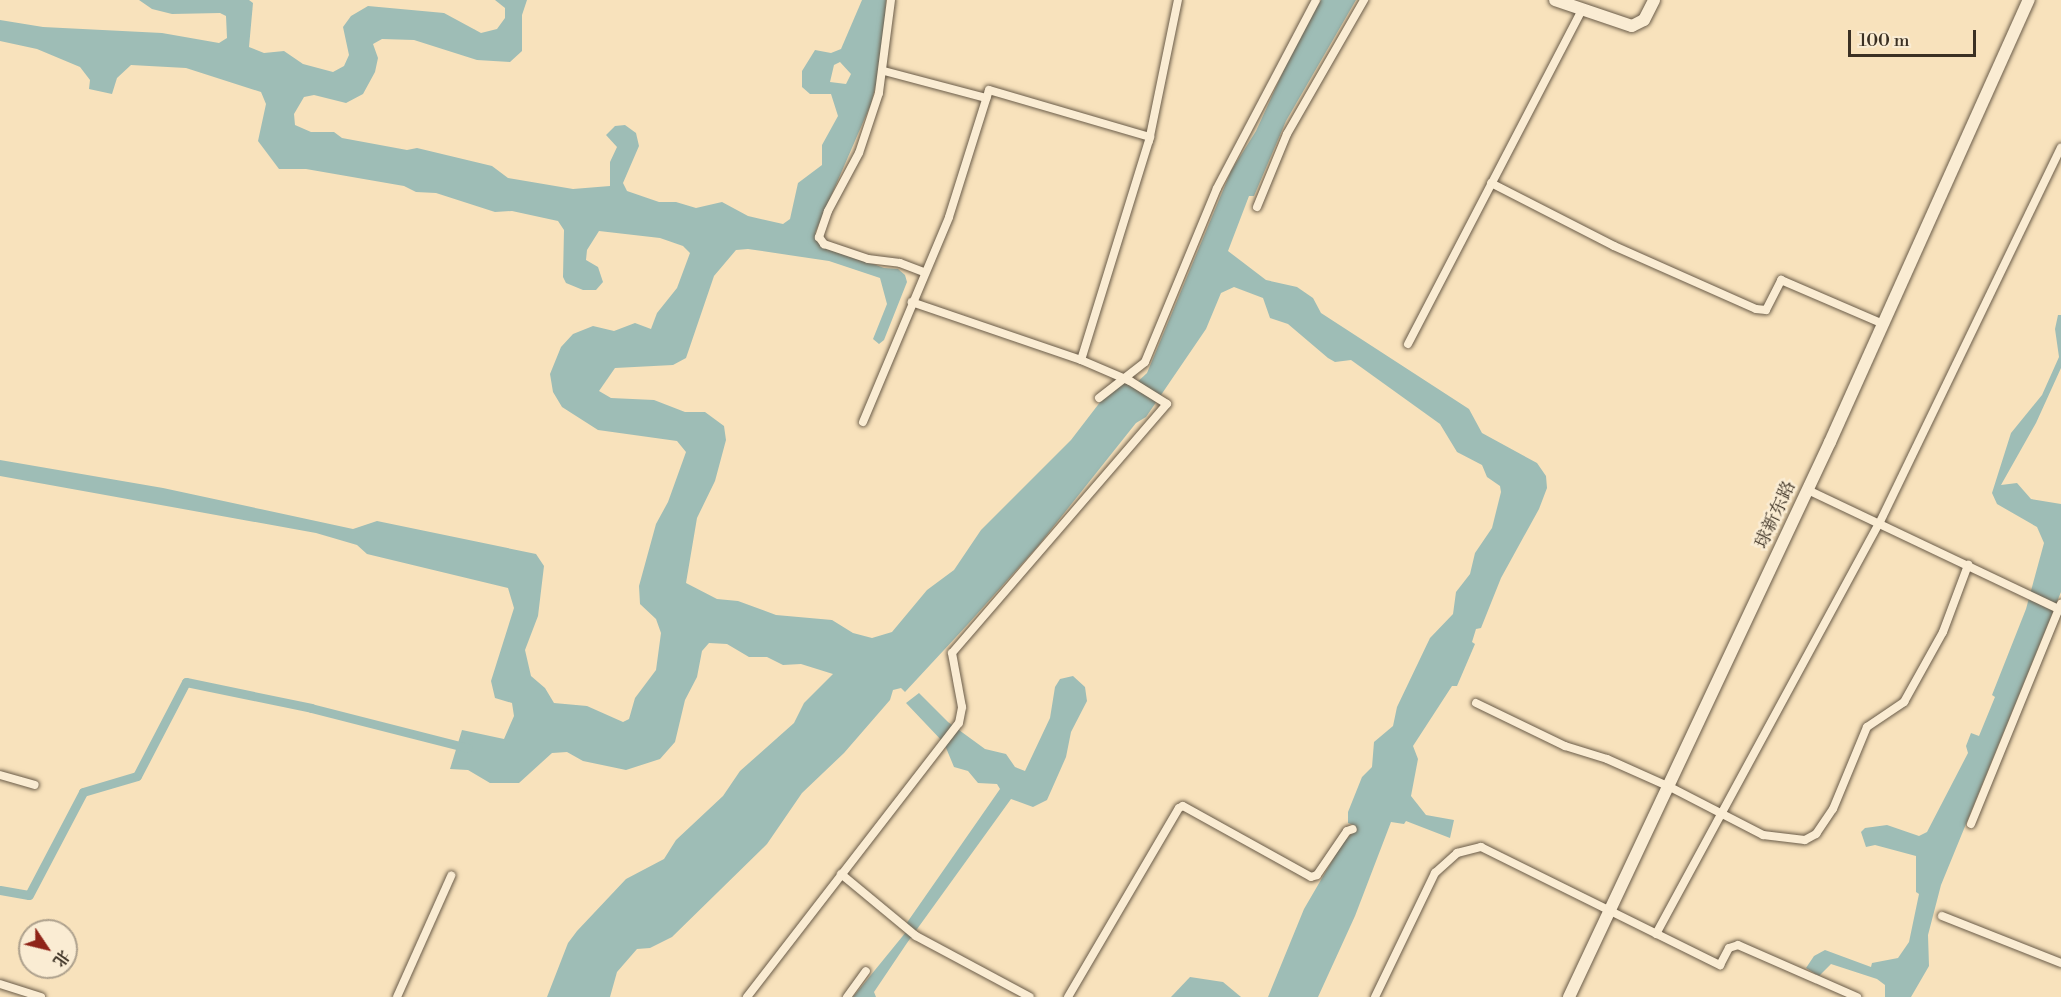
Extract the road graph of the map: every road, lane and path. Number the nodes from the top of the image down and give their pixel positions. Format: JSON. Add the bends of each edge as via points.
{"nodes":[{"id":1,"x":891,"y":0,"type":"edge"},
{"id":2,"x":1178,"y":0,"type":"edge"},
{"id":3,"x":1316,"y":0,"type":"edge"},
{"id":4,"x":1364,"y":0,"type":"edge"},
{"id":5,"x":1554,"y":0,"type":"edge"},
{"id":6,"x":1654,"y":0,"type":"edge"},
{"id":7,"x":2030,"y":0,"type":"edge"},
{"id":8,"x":1582,"y":10,"type":"junction"},
{"id":9,"x":884,"y":71,"type":"junction"},
{"id":10,"x":986,"y":98,"type":"junction"},
{"id":11,"x":1150,"y":137,"type":"junction"},
{"id":12,"x":2061,"y":148,"type":"edge"},
{"id":13,"x":1491,"y":183,"type":"junction"},
{"id":14,"x":1257,"y":207,"type":"dead end"},
{"id":15,"x":924,"y":272,"type":"junction"},
{"id":16,"x":912,"y":302,"type":"junction"},
{"id":17,"x":1883,"y":324,"type":"junction"},
{"id":18,"x":1408,"y":344,"type":"dead end"},
{"id":19,"x":1081,"y":360,"type":"junction"},
{"id":20,"x":1126,"y":380,"type":"junction"},
{"id":21,"x":1099,"y":398,"type":"dead end"},
{"id":22,"x":863,"y":422,"type":"dead end"},
{"id":23,"x":1808,"y":490,"type":"junction"},
{"id":24,"x":1880,"y":524,"type":"junction"},
{"id":25,"x":1968,"y":566,"type":"junction"},
{"id":26,"x":2059,"y":607,"type":"edge"},
{"id":27,"x":1476,"y":703,"type":"dead end"},
{"id":28,"x":0,"y":774,"type":"edge"},
{"id":29,"x":35,"y":785,"type":"dead end"},
{"id":30,"x":1670,"y":787,"type":"junction"},
{"id":31,"x":1718,"y":814,"type":"junction"},
{"id":32,"x":1971,"y":824,"type":"dead end"},
{"id":33,"x":1353,"y":829,"type":"dead end"},
{"id":34,"x":842,"y":874,"type":"junction"},
{"id":35,"x":451,"y":876,"type":"dead end"},
{"id":36,"x":1611,"y":912,"type":"junction"},
{"id":37,"x":1942,"y":916,"type":"dead end"},
{"id":38,"x":1656,"y":934,"type":"junction"},
{"id":39,"x":2061,"y":963,"type":"edge"},
{"id":40,"x":866,"y":971,"type":"dead end"},
{"id":41,"x":0,"y":984,"type":"edge"},
{"id":42,"x":41,"y":997,"type":"edge"},
{"id":43,"x":397,"y":997,"type":"edge"},
{"id":44,"x":747,"y":997,"type":"edge"},
{"id":45,"x":848,"y":997,"type":"edge"},
{"id":46,"x":1030,"y":997,"type":"edge"},
{"id":47,"x":1068,"y":997,"type":"edge"},
{"id":48,"x":1375,"y":997,"type":"edge"},
{"id":49,"x":1569,"y":997,"type":"edge"},
{"id":50,"x":1857,"y":997,"type":"edge"}],
"edges":[{"from":1,"to":9,"type":"street"},
{"from":2,"to":11,"type":"street"},
{"from":3,"to":20,"type":"street","via":[[1217,188],[1145,362]]},
{"from":4,"to":14,"type":"street","via":[[1287,134]]},
{"from":5,"to":8,"type":"street"},
{"from":6,"to":8,"type":"street","via":[[1644,20],[1632,26]]},
{"from":7,"to":17,"type":"street","name":"球新东路"},
{"from":8,"to":13,"type":"street"},
{"from":9,"to":10,"type":"street"},
{"from":9,"to":15,"type":"street","via":[[859,153],[828,211],[819,237],[824,244],[868,259],[900,263]]},
{"from":10,"to":11,"type":"street","via":[[989,90]]},
{"from":10,"to":15,"type":"street","via":[[963,177]]},
{"from":11,"to":19,"type":"street"},
{"from":12,"to":24,"type":"street"},
{"from":13,"to":17,"type":"street","via":[[1614,246],[1756,309],[1766,310],[1780,280]]},
{"from":13,"to":18,"type":"street"},
{"from":15,"to":16,"type":"street"},
{"from":16,"to":19,"type":"street"},
{"from":16,"to":22,"type":"street"},
{"from":17,"to":23,"type":"street","name":"球新东路"},
{"from":19,"to":20,"type":"street"},
{"from":20,"to":21,"type":"street"},
{"from":20,"to":34,"type":"street","via":[[1167,404],[952,653],[962,707],[956,728]]},
{"from":23,"to":24,"type":"street"},
{"from":23,"to":30,"type":"street","name":"球新东路"},
{"from":24,"to":25,"type":"street"},
{"from":24,"to":31,"type":"street"},
{"from":25,"to":26,"type":"street"},
{"from":25,"to":31,"type":"street","via":[[1943,632],[1904,702],[1867,727],[1833,809],[1816,834],[1798,842],[1772,838]]},
{"from":26,"to":32,"type":"street"},
{"from":27,"to":30,"type":"street","via":[[1565,746],[1607,759]]},
{"from":28,"to":29,"type":"street"},
{"from":30,"to":31,"type":"street"},
{"from":30,"to":36,"type":"street","name":"球新东路"},
{"from":31,"to":38,"type":"street"},
{"from":33,"to":47,"type":"street","via":[[1347,831],[1317,875],[1311,877],[1183,806],[1179,808]]},
{"from":34,"to":44,"type":"street"},
{"from":34,"to":46,"type":"street","via":[[916,936]]},
{"from":35,"to":43,"type":"street"},
{"from":36,"to":38,"type":"street"},
{"from":36,"to":48,"type":"street","via":[[1481,847],[1457,853],[1435,873]]},
{"from":36,"to":49,"type":"street","name":"球新东路"},
{"from":37,"to":39,"type":"street"},
{"from":38,"to":50,"type":"street","via":[[1720,965],[1729,948],[1738,945]]},
{"from":40,"to":45,"type":"street"},
{"from":41,"to":42,"type":"street"}]}
